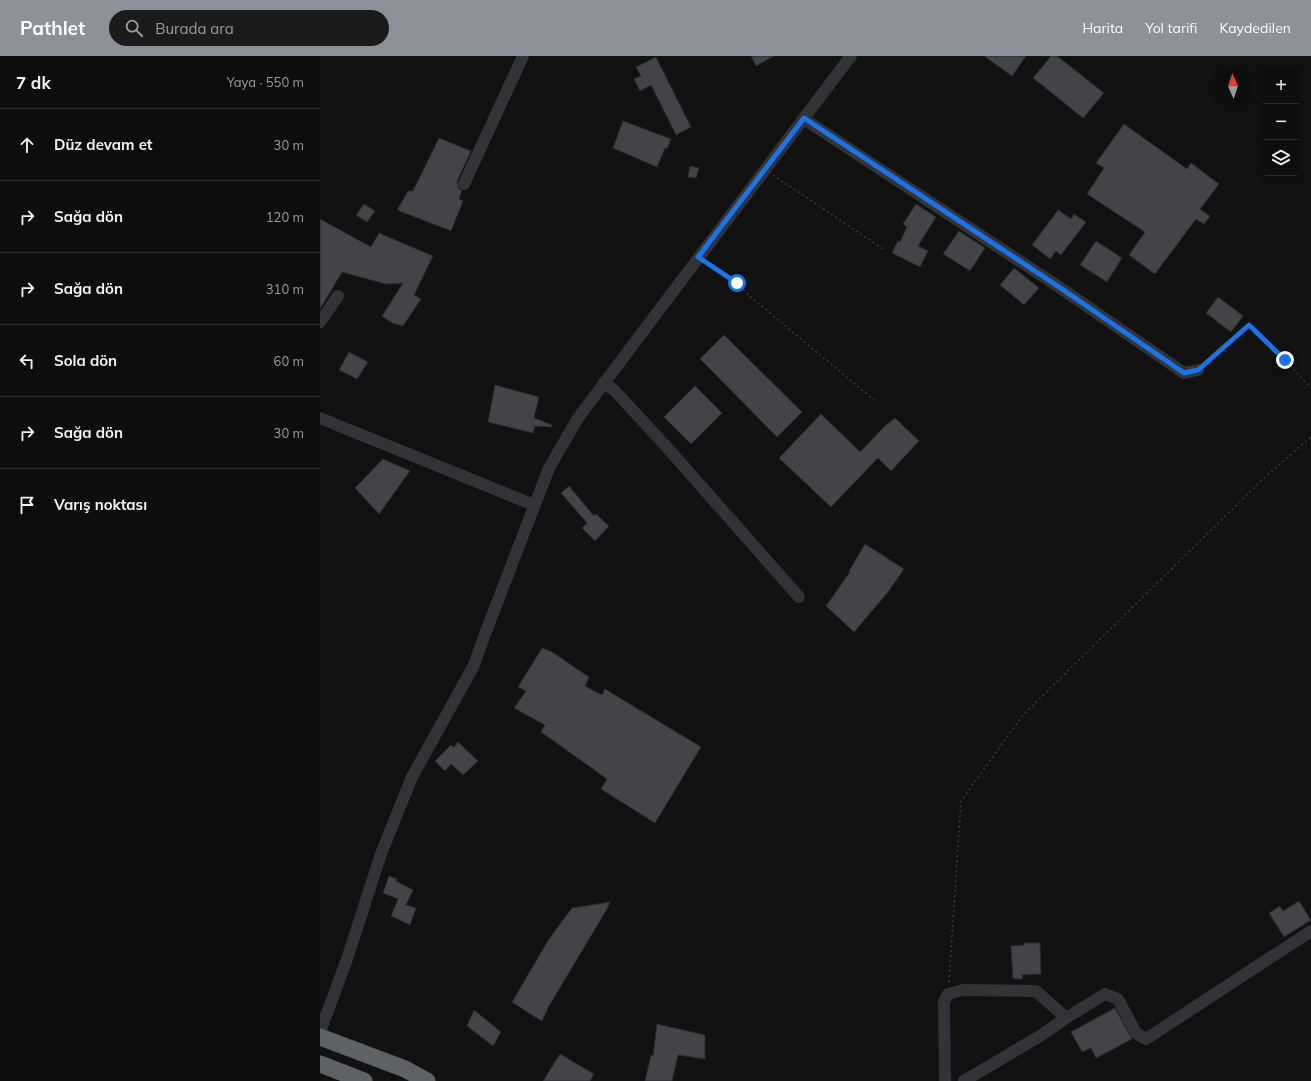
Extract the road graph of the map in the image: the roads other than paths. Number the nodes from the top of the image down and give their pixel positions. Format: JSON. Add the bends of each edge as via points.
{"nodes":[{"id":1,"x":523,"y":56,"type":"edge"},
{"id":2,"x":851,"y":56,"type":"edge"},
{"id":3,"x":804,"y":118,"type":"junction"},
{"id":4,"x":464,"y":184,"type":"dead end"},
{"id":5,"x":338,"y":296,"type":"dead end"},
{"id":6,"x":320,"y":322,"type":"edge"},
{"id":7,"x":1198,"y":370,"type":"road end"},
{"id":8,"x":604,"y":383,"type":"junction"},
{"id":9,"x":320,"y":418,"type":"edge"},
{"id":10,"x":534,"y":505,"type":"junction"},
{"id":11,"x":799,"y":597,"type":"dead end"},
{"id":12,"x":1311,"y":931,"type":"edge"},
{"id":13,"x":1066,"y":1018,"type":"junction"},
{"id":14,"x":320,"y":1032,"type":"edge"},
{"id":15,"x":320,"y":1037,"type":"edge"},
{"id":16,"x":320,"y":1064,"type":"edge"},
{"id":17,"x":364,"y":1081,"type":"edge"},
{"id":18,"x":427,"y":1081,"type":"edge"},
{"id":19,"x":945,"y":1081,"type":"edge"},
{"id":20,"x":964,"y":1081,"type":"edge"}],
"edges":[{"from":1,"to":4,"type":"street"},
{"from":2,"to":3,"type":"street"},
{"from":3,"to":7,"type":"street","via":[[1184,373]]},
{"from":3,"to":8,"type":"street"},
{"from":5,"to":6,"type":"street"},
{"from":8,"to":10,"type":"street","via":[[578,418],[553,462]]},
{"from":8,"to":11,"type":"street","via":[[614,390],[664,444]]},
{"from":9,"to":10,"type":"street"},
{"from":10,"to":14,"type":"street","via":[[473,667],[412,777],[381,854]]},
{"from":12,"to":13,"type":"street","via":[[1146,1039],[1136,1033],[1118,999],[1105,994]]},
{"from":13,"to":19,"type":"street","via":[[1036,991],[963,990],[948,994],[944,1002]]},
{"from":13,"to":20,"type":"street"},
{"from":15,"to":18,"type":"highway","via":[[405,1069]]},
{"from":16,"to":17,"type":"highway"}]}
